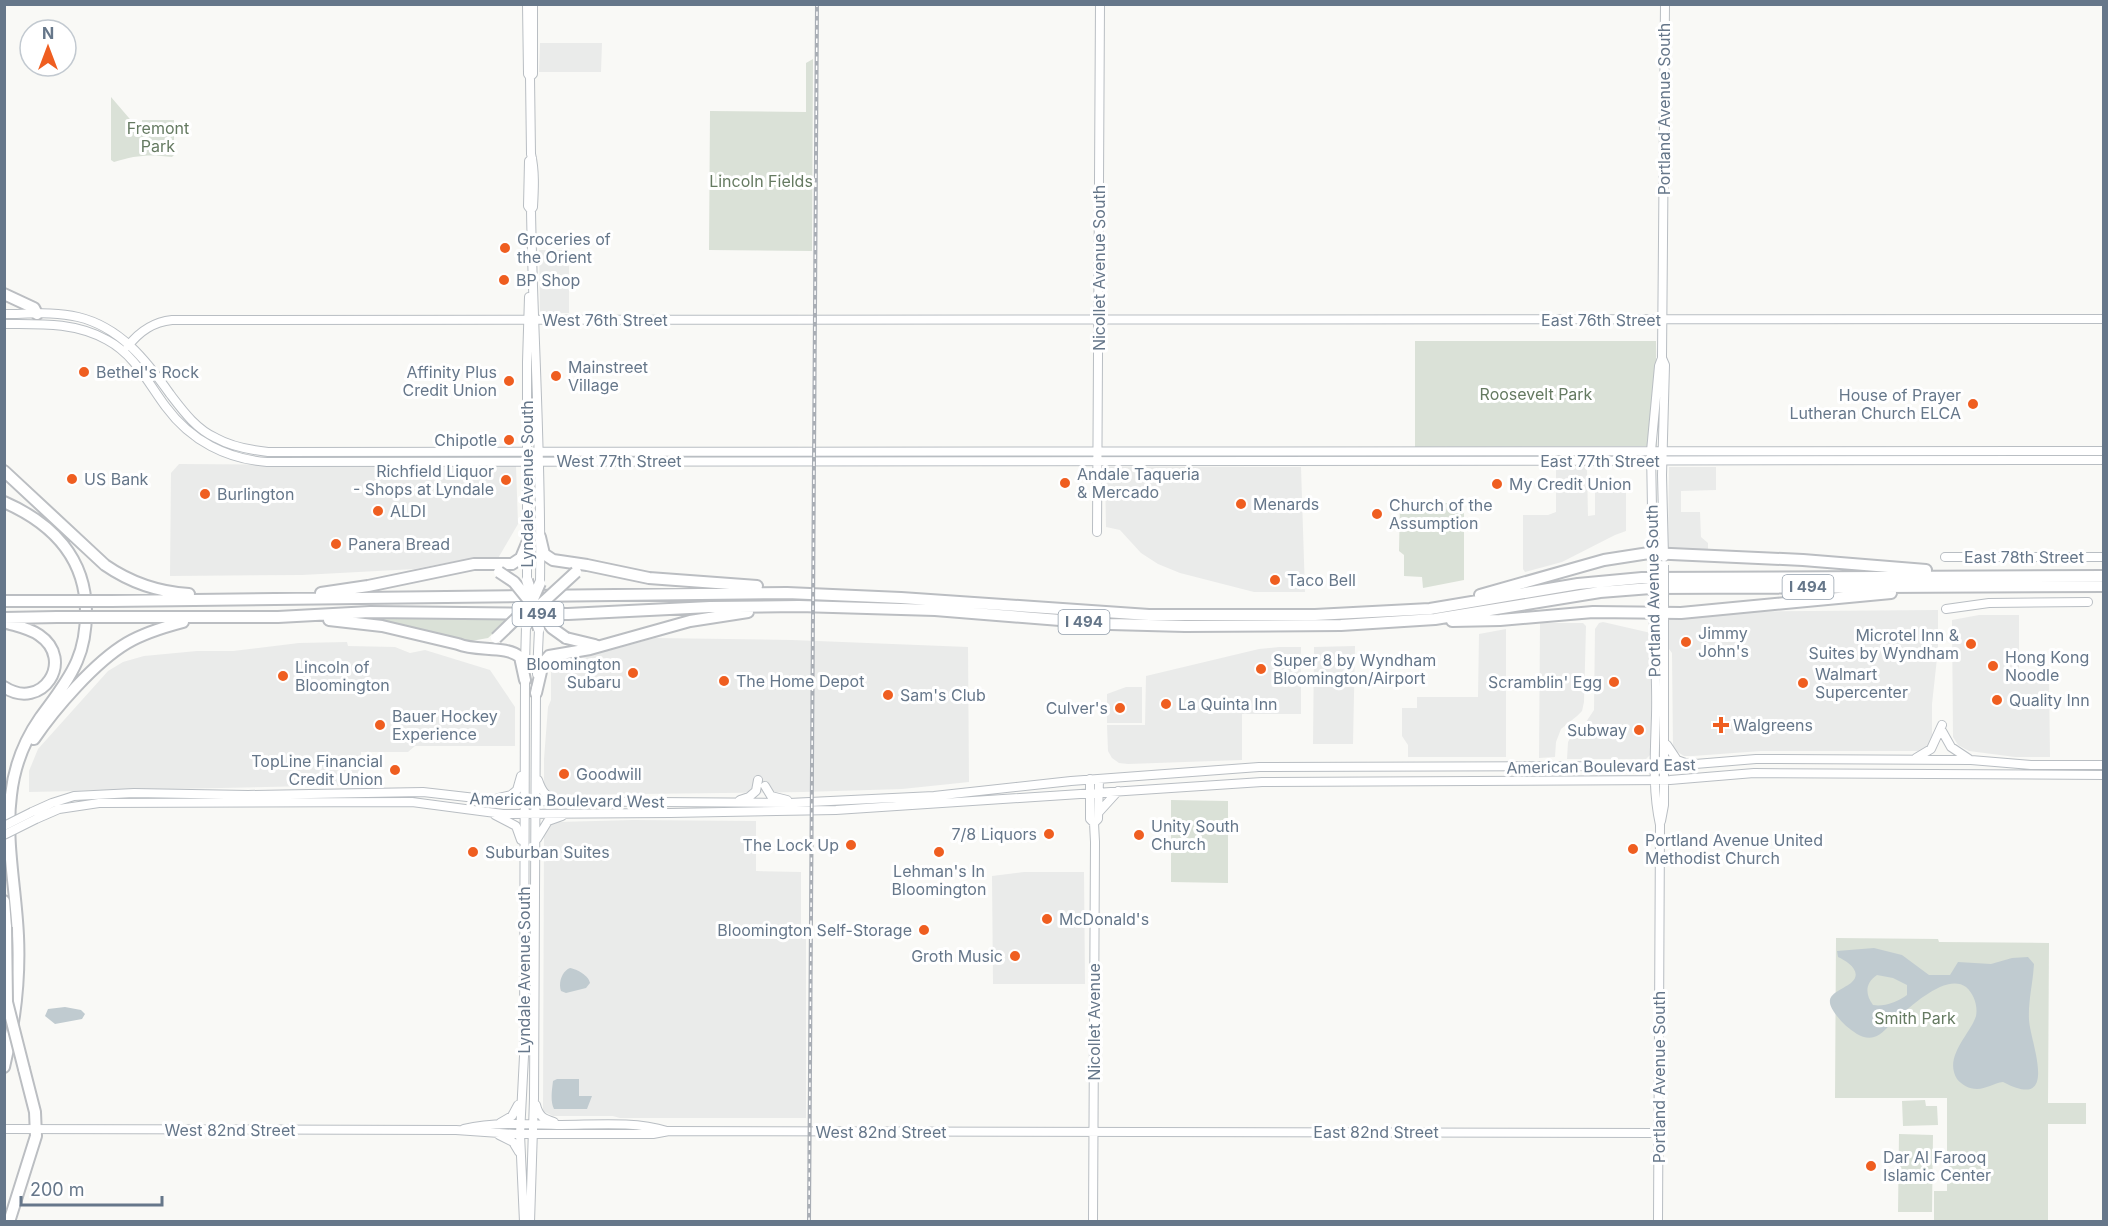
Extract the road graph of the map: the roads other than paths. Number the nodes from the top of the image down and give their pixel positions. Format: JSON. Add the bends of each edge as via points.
{"nodes":[{"id":1,"x":527,"y":4,"type":"edge"},
{"id":2,"x":533,"y":4,"type":"edge"},
{"id":3,"x":1100,"y":4,"type":"edge"},
{"id":4,"x":1665,"y":4,"type":"edge"},
{"id":5,"x":530,"y":76,"type":"junction"},
{"id":6,"x":8,"y":297,"type":"edge"},
{"id":7,"x":4,"y":314,"type":"edge"},
{"id":8,"x":36,"y":319,"type":"junction"},
{"id":9,"x":2103,"y":319,"type":"edge"},
{"id":10,"x":532,"y":320,"type":"junction"},
{"id":11,"x":1664,"y":320,"type":"junction"},
{"id":12,"x":1098,"y":321,"type":"junction"},
{"id":13,"x":4,"y":324,"type":"edge"},
{"id":14,"x":130,"y":344,"type":"junction"},
{"id":15,"x":124,"y":352,"type":"junction"},
{"id":16,"x":1662,"y":358,"type":"junction"},
{"id":17,"x":2103,"y":451,"type":"edge"},
{"id":18,"x":528,"y":452,"type":"junction"},
{"id":19,"x":540,"y":452,"type":"junction"},
{"id":20,"x":1651,"y":452,"type":"junction"},
{"id":21,"x":1662,"y":452,"type":"junction"},
{"id":22,"x":1232,"y":453,"type":"junction"},
{"id":23,"x":1097,"y":456,"type":"junction"},
{"id":24,"x":2103,"y":460,"type":"edge"},
{"id":25,"x":528,"y":461,"type":"junction"},
{"id":26,"x":1176,"y":461,"type":"junction"},
{"id":27,"x":1651,"y":461,"type":"junction"},
{"id":28,"x":1662,"y":461,"type":"junction"},
{"id":29,"x":540,"y":462,"type":"junction"},
{"id":30,"x":4,"y":471,"type":"edge"},
{"id":31,"x":4,"y":502,"type":"edge"},
{"id":32,"x":1097,"y":532,"type":"dead end"},
{"id":33,"x":540,"y":537,"type":"junction"},
{"id":34,"x":528,"y":541,"type":"junction"},
{"id":35,"x":96,"y":556,"type":"junction"},
{"id":36,"x":1945,"y":557,"type":"dead end"},
{"id":37,"x":2103,"y":557,"type":"edge"},
{"id":38,"x":1660,"y":558,"type":"junction"},
{"id":39,"x":458,"y":567,"type":"junction"},
{"id":40,"x":603,"y":568,"type":"junction"},
{"id":41,"x":527,"y":576,"type":"joint"},
{"id":42,"x":1985,"y":576,"type":"junction"},
{"id":43,"x":2103,"y":576,"type":"edge"},
{"id":44,"x":540,"y":578,"type":"joint"},
{"id":45,"x":2103,"y":586,"type":"edge"},
{"id":46,"x":1951,"y":587,"type":"junction"},
{"id":47,"x":787,"y":593,"type":"junction"},
{"id":48,"x":269,"y":600,"type":"junction"},
{"id":49,"x":4,"y":601,"type":"edge"},
{"id":50,"x":2088,"y":602,"type":"dead end"},
{"id":51,"x":533,"y":606,"type":"junction"},
{"id":52,"x":799,"y":606,"type":"junction"},
{"id":53,"x":1430,"y":609,"type":"junction"},
{"id":54,"x":1946,"y":609,"type":"dead end"},
{"id":55,"x":1659,"y":612,"type":"junction"},
{"id":56,"x":278,"y":617,"type":"junction"},
{"id":57,"x":199,"y":618,"type":"junction"},
{"id":58,"x":4,"y":620,"type":"edge"},
{"id":59,"x":1415,"y":620,"type":"junction"},
{"id":60,"x":526,"y":626,"type":"joint"},
{"id":61,"x":538,"y":634,"type":"joint"},
{"id":62,"x":458,"y":644,"type":"junction"},
{"id":63,"x":601,"y":645,"type":"junction"},
{"id":64,"x":525,"y":680,"type":"junction"},
{"id":65,"x":4,"y":687,"type":"edge"},
{"id":66,"x":536,"y":693,"type":"junction"},
{"id":67,"x":1665,"y":737,"type":"junction"},
{"id":68,"x":1779,"y":759,"type":"junction"},
{"id":69,"x":1911,"y":759,"type":"junction"},
{"id":70,"x":1971,"y":760,"type":"junction"},
{"id":71,"x":524,"y":763,"type":"junction"},
{"id":72,"x":1695,"y":765,"type":"junction"},
{"id":73,"x":2103,"y":765,"type":"edge"},
{"id":74,"x":1665,"y":766,"type":"junction"},
{"id":75,"x":1512,"y":767,"type":"junction"},
{"id":76,"x":1530,"y":767,"type":"junction"},
{"id":77,"x":1654,"y":767,"type":"junction"},
{"id":78,"x":536,"y":771,"type":"junction"},
{"id":79,"x":1194,"y":771,"type":"junction"},
{"id":80,"x":1780,"y":772,"type":"junction"},
{"id":81,"x":2103,"y":775,"type":"edge"},
{"id":82,"x":1099,"y":778,"type":"junction"},
{"id":83,"x":13,"y":779,"type":"junction"},
{"id":84,"x":1090,"y":779,"type":"junction"},
{"id":85,"x":1692,"y":779,"type":"junction"},
{"id":86,"x":758,"y":780,"type":"dead end"},
{"id":87,"x":1655,"y":780,"type":"junction"},
{"id":88,"x":1665,"y":780,"type":"junction"},
{"id":89,"x":1512,"y":781,"type":"junction"},
{"id":90,"x":1530,"y":781,"type":"junction"},
{"id":91,"x":1196,"y":785,"type":"junction"},
{"id":92,"x":765,"y":786,"type":"dead end"},
{"id":93,"x":1005,"y":788,"type":"junction"},
{"id":94,"x":1118,"y":791,"type":"junction"},
{"id":95,"x":1099,"y":792,"type":"junction"},
{"id":96,"x":1090,"y":794,"type":"junction"},
{"id":97,"x":1006,"y":799,"type":"junction"},
{"id":98,"x":486,"y":800,"type":"junction"},
{"id":99,"x":524,"y":802,"type":"junction"},
{"id":100,"x":536,"y":802,"type":"junction"},
{"id":101,"x":571,"y":802,"type":"junction"},
{"id":102,"x":733,"y":803,"type":"junction"},
{"id":103,"x":803,"y":803,"type":"junction"},
{"id":104,"x":1664,"y":805,"type":"junction"},
{"id":105,"x":488,"y":813,"type":"junction"},
{"id":106,"x":1098,"y":813,"type":"junction"},
{"id":107,"x":524,"y":814,"type":"junction"},
{"id":108,"x":536,"y":814,"type":"junction"},
{"id":109,"x":572,"y":814,"type":"junction"},
{"id":110,"x":34,"y":815,"type":"junction"},
{"id":111,"x":1094,"y":823,"type":"junction"},
{"id":112,"x":1660,"y":825,"type":"junction"},
{"id":113,"x":4,"y":826,"type":"edge"},
{"id":114,"x":4,"y":835,"type":"edge"},
{"id":115,"x":536,"y":843,"type":"junction"},
{"id":116,"x":524,"y":845,"type":"junction"},
{"id":117,"x":4,"y":901,"type":"edge"},
{"id":118,"x":6,"y":927,"type":"edge"},
{"id":119,"x":4,"y":1067,"type":"edge"},
{"id":120,"x":521,"y":1098,"type":"junction"},
{"id":121,"x":534,"y":1098,"type":"junction"},
{"id":122,"x":498,"y":1125,"type":"junction"},
{"id":123,"x":520,"y":1125,"type":"junction"},
{"id":124,"x":533,"y":1125,"type":"junction"},
{"id":125,"x":564,"y":1125,"type":"junction"},
{"id":126,"x":4,"y":1129,"type":"edge"},
{"id":127,"x":36,"y":1130,"type":"junction"},
{"id":128,"x":456,"y":1130,"type":"junction"},
{"id":129,"x":669,"y":1131,"type":"junction"},
{"id":130,"x":1093,"y":1132,"type":"junction"},
{"id":131,"x":1658,"y":1133,"type":"junction"},
{"id":132,"x":495,"y":1134,"type":"junction"},
{"id":133,"x":520,"y":1134,"type":"junction"},
{"id":134,"x":532,"y":1134,"type":"junction"},
{"id":135,"x":521,"y":1156,"type":"junction"},
{"id":136,"x":9,"y":1221,"type":"edge"},
{"id":137,"x":524,"y":1221,"type":"edge"},
{"id":138,"x":530,"y":1221,"type":"edge"},
{"id":139,"x":1092,"y":1221,"type":"edge"},
{"id":140,"x":1658,"y":1221,"type":"edge"}],
"edges":[{"from":1,"to":5,"type":"main road","name":"Lyndale Avenue South"},
{"from":2,"to":5,"type":"main road","name":"Lyndale Avenue South"},
{"from":3,"to":12,"type":"main road","name":"Nicollet Avenue South"},
{"from":4,"to":11,"type":"main road","name":"Portland Avenue South"},
{"from":5,"to":10,"type":"main road","name":"Lyndale Avenue South","via":[[532,158],[528,207],[534,290]]},
{"from":6,"to":8,"type":"highway","via":[[33,308]]},
{"from":7,"to":8,"type":"main road"},
{"from":8,"to":13,"type":"main road"},
{"from":8,"to":14,"type":"main road","name":"West 77th Street","via":[[53,314],[78,317]]},
{"from":8,"to":15,"type":"main road","name":"West 77th Street","via":[[93,333]]},
{"from":9,"to":11,"type":"main road","name":"East 76th Street"},
{"from":10,"to":12,"type":"main road","name":"West 76th Street"},
{"from":10,"to":14,"type":"main road","name":"West 76th Street","via":[[172,320],[147,328]]},
{"from":10,"to":18,"type":"main road","name":"Lyndale Avenue South","via":[[527,362]]},
{"from":10,"to":19,"type":"main road","name":"Lyndale Avenue South"},
{"from":11,"to":12,"type":"main road","name":"East 76th Street"},
{"from":11,"to":16,"type":"main road","name":"Portland Avenue South"},
{"from":12,"to":23,"type":"main road","name":"Nicollet Avenue South"},
{"from":14,"to":15,"type":"main road","name":"West 76th Street"},
{"from":14,"to":18,"type":"main road","name":"West 77th Street","via":[[186,415],[214,438],[249,450]]},
{"from":15,"to":25,"type":"main road","name":"West 77th Street","via":[[180,423],[217,450],[233,456],[267,462]]},
{"from":16,"to":20,"type":"main road","name":"Portland Avenue South"},
{"from":16,"to":21,"type":"main road","name":"Portland Avenue South"},
{"from":17,"to":21,"type":"main road","name":"East 77th Street"},
{"from":18,"to":19,"type":"main road","name":"West 77th Street"},
{"from":18,"to":25,"type":"main road","name":"Lyndale Avenue South"},
{"from":19,"to":23,"type":"main road","name":"West 77th Street"},
{"from":19,"to":29,"type":"main road","name":"Lyndale Avenue South"},
{"from":20,"to":21,"type":"main road","name":"East 77th Street"},
{"from":20,"to":22,"type":"main road","name":"East 77th Street"},
{"from":20,"to":27,"type":"main road","name":"Portland Avenue South"},
{"from":21,"to":28,"type":"main road","name":"Portland Avenue South"},
{"from":22,"to":23,"type":"main road","name":"East 77th Street"},
{"from":22,"to":26,"type":"main road","via":[[1178,455]]},
{"from":23,"to":26,"type":"main road","name":"East 77th Street"},
{"from":23,"to":29,"type":"main road","name":"West 77th Street"},
{"from":23,"to":32,"type":"main road","name":"Nicollet Avenue South"},
{"from":24,"to":28,"type":"main road","name":"East 77th Street"},
{"from":25,"to":29,"type":"main road","name":"West 77th Street"},
{"from":25,"to":34,"type":"main road","name":"Lyndale Avenue South"},
{"from":26,"to":27,"type":"main road","name":"East 77th Street"},
{"from":27,"to":28,"type":"main road","name":"East 77th Street"},
{"from":27,"to":38,"type":"main road","name":"Portland Avenue South"},
{"from":28,"to":38,"type":"main road","name":"Portland Avenue South"},
{"from":29,"to":33,"type":"main road","name":"Lyndale Avenue South"},
{"from":30,"to":35,"type":"highway"},
{"from":31,"to":35,"type":"highway","via":[[41,520]]},
{"from":31,"to":83,"type":"highway","via":[[40,521],[60,541],[81,579],[86,606],[86,630],[77,661],[23,747]]},
{"from":33,"to":40,"type":"highway","via":[[544,554],[553,560]]},
{"from":33,"to":44,"type":"main road","name":"Lyndale Avenue South"},
{"from":34,"to":39,"type":"highway","via":[[521,558],[512,564]]},
{"from":34,"to":41,"type":"main road","name":"Lyndale Avenue South"},
{"from":35,"to":48,"type":"highway","via":[[131,580],[164,592]]},
{"from":36,"to":37,"type":"main road","name":"East 78th Street"},
{"from":38,"to":42,"type":"highway","via":[[1803,560]]},
{"from":38,"to":53,"type":"highway","via":[[1604,560]]},
{"from":38,"to":55,"type":"main road","name":"Portland Avenue South","bridge":true,"via":[[1664,599]]},
{"from":38,"to":55,"type":"main road","name":"Portland Avenue South","bridge":true,"via":[[1653,566],[1653,600]]},
{"from":39,"to":48,"type":"highway","via":[[368,586]]},
{"from":39,"to":51,"type":"highway","bridge":true,"via":[[499,572],[514,582]]},
{"from":40,"to":47,"type":"highway","via":[[649,578],[764,587]]},
{"from":40,"to":51,"type":"highway","bridge":true,"via":[[576,572]]},
{"from":41,"to":51,"type":"highway","bridge":true},
{"from":42,"to":43,"type":"highway","number":"I 494"},
{"from":42,"to":53,"type":"highway","number":"I 494","via":[[1642,578],[1578,584]]},
{"from":44,"to":51,"type":"highway","bridge":true},
{"from":45,"to":46,"type":"highway","number":"I 494"},
{"from":46,"to":55,"type":"highway"},
{"from":46,"to":59,"type":"highway","number":"I 494","via":[[1634,589]]},
{"from":47,"to":48,"type":"highway","number":"I 494"},
{"from":47,"to":53,"type":"highway","number":"I 494","via":[[1149,615],[1325,615]]},
{"from":48,"to":49,"type":"highway","number":"I 494","bridge":true},
{"from":50,"to":54,"type":"main road","via":[[1989,603]]},
{"from":51,"to":60,"type":"highway","bridge":true},
{"from":51,"to":61,"type":"highway","bridge":true},
{"from":51,"to":62,"type":"highway","bridge":true,"via":[[496,638],[478,644]]},
{"from":51,"to":63,"type":"highway","bridge":true,"via":[[566,638]]},
{"from":52,"to":56,"type":"highway","number":"I 494","via":[[568,614],[370,612]]},
{"from":52,"to":59,"type":"highway","number":"I 494","via":[[935,610],[1185,626]]},
{"from":52,"to":63,"type":"highway","via":[[690,621]]},
{"from":55,"to":59,"type":"highway"},
{"from":55,"to":67,"type":"main road","name":"Portland Avenue South"},
{"from":55,"to":77,"type":"main road","name":"Portland Avenue South"},
{"from":56,"to":57,"type":"highway","number":"I 494"},
{"from":56,"to":62,"type":"highway","via":[[382,626]]},
{"from":57,"to":58,"type":"highway","number":"I 494","bridge":true},
{"from":57,"to":83,"type":"highway","via":[[142,636],[114,652],[35,736]]},
{"from":58,"to":65,"type":"highway","via":[[44,639],[53,651],[55,667],[50,681],[39,690],[27,694]]},
{"from":60,"to":64,"type":"main road","name":"Lyndale Avenue South"},
{"from":61,"to":66,"type":"main road","name":"Lyndale Avenue South"},
{"from":62,"to":64,"type":"highway","via":[[516,654]]},
{"from":63,"to":66,"type":"highway","via":[[545,659]]},
{"from":64,"to":71,"type":"main road","name":"Lyndale Avenue South"},
{"from":66,"to":78,"type":"main road","name":"Lyndale Avenue South"},
{"from":67,"to":72,"type":"main road","via":[[1673,756]]},
{"from":67,"to":74,"type":"main road","name":"Portland Avenue South"},
{"from":68,"to":69,"type":"main road","name":"American Boulevard East"},
{"from":68,"to":72,"type":"main road","name":"American Boulevard East"},
{"from":68,"to":80,"type":"main road"},
{"from":69,"to":70,"type":"main road","name":"American Boulevard East"},
{"from":69,"to":70,"type":"main road","via":[[1931,749],[1942,728],[1951,747]]},
{"from":70,"to":73,"type":"main road","name":"American Boulevard East"},
{"from":71,"to":98,"type":"main road","via":[[517,790]]},
{"from":71,"to":99,"type":"main road","name":"Lyndale Avenue South"},
{"from":72,"to":74,"type":"main road","name":"American Boulevard East"},
{"from":74,"to":77,"type":"main road","name":"American Boulevard East"},
{"from":74,"to":88,"type":"main road","name":"Portland Avenue South"},
{"from":75,"to":76,"type":"main road","name":"American Boulevard East"},
{"from":75,"to":79,"type":"main road","name":"American Boulevard East"},
{"from":75,"to":89,"type":"main road"},
{"from":76,"to":77,"type":"main road","name":"American Boulevard East"},
{"from":76,"to":90,"type":"main road"},
{"from":77,"to":87,"type":"main road","name":"Portland Avenue South"},
{"from":78,"to":100,"type":"main road","name":"Lyndale Avenue South"},
{"from":78,"to":101,"type":"main road","via":[[542,791],[549,798]]},
{"from":79,"to":82,"type":"main road","name":"American Boulevard East"},
{"from":79,"to":91,"type":"main road"},
{"from":80,"to":81,"type":"main road","name":"American Boulevard East"},
{"from":80,"to":85,"type":"main road","name":"American Boulevard East"},
{"from":82,"to":84,"type":"main road","name":"American Boulevard West"},
{"from":82,"to":95,"type":"main road"},
{"from":83,"to":119,"type":"highway","via":[[10,809],[19,982]]},
{"from":84,"to":93,"type":"main road","name":"American Boulevard West"},
{"from":84,"to":96,"type":"main road","name":"Nicollet Avenue"},
{"from":85,"to":88,"type":"main road","name":"American Boulevard East"},
{"from":85,"to":104,"type":"main road","via":[[1672,787]]},
{"from":86,"to":102,"type":"main road","via":[[756,791]]},
{"from":87,"to":88,"type":"main road","name":"American Boulevard East"},
{"from":87,"to":90,"type":"main road","name":"American Boulevard East"},
{"from":87,"to":112,"type":"main road","name":"Portland Avenue South"},
{"from":88,"to":104,"type":"main road","name":"Portland Avenue South"},
{"from":89,"to":90,"type":"main road","name":"American Boulevard East"},
{"from":89,"to":91,"type":"main road","name":"American Boulevard East"},
{"from":91,"to":94,"type":"main road","name":"American Boulevard East"},
{"from":92,"to":103,"type":"main road","via":[[771,796]]},
{"from":93,"to":97,"type":"main road"},
{"from":93,"to":103,"type":"main road","name":"American Boulevard West"},
{"from":94,"to":95,"type":"main road","name":"American Boulevard East"},
{"from":94,"to":106,"type":"main road"},
{"from":95,"to":96,"type":"main road","name":"American Boulevard West"},
{"from":95,"to":106,"type":"main road","name":"Nicollet Avenue"},
{"from":96,"to":97,"type":"main road","name":"American Boulevard West"},
{"from":96,"to":111,"type":"main road","name":"Nicollet Avenue","via":[[1090,819]]},
{"from":97,"to":109,"type":"main road","name":"American Boulevard West","via":[[827,811]]},
{"from":98,"to":99,"type":"main road","name":"American Boulevard West"},
{"from":98,"to":110,"type":"main road","name":"American Boulevard West","via":[[423,792],[97,794],[64,799]]},
{"from":99,"to":100,"type":"main road","name":"American Boulevard West"},
{"from":99,"to":107,"type":"main road","name":"Lyndale Avenue South"},
{"from":100,"to":101,"type":"main road","name":"American Boulevard West"},
{"from":100,"to":108,"type":"main road","name":"Lyndale Avenue South"},
{"from":101,"to":102,"type":"main road","name":"American Boulevard West"},
{"from":102,"to":103,"type":"main road","name":"American Boulevard West"},
{"from":104,"to":112,"type":"main road","name":"Portland Avenue South"},
{"from":105,"to":107,"type":"main road","name":"American Boulevard West"},
{"from":105,"to":110,"type":"main road","name":"American Boulevard West","via":[[412,802],[99,803]]},
{"from":105,"to":116,"type":"main road","via":[[516,826]]},
{"from":106,"to":111,"type":"main road","name":"Nicollet Avenue"},
{"from":107,"to":108,"type":"main road","name":"American Boulevard West"},
{"from":107,"to":116,"type":"main road","name":"Lyndale Avenue South"},
{"from":108,"to":109,"type":"main road","name":"American Boulevard West"},
{"from":108,"to":115,"type":"main road","name":"Lyndale Avenue South"},
{"from":109,"to":115,"type":"main road","via":[[548,822]]},
{"from":110,"to":113,"type":"main road","name":"American Boulevard West","bridge":true},
{"from":110,"to":114,"type":"main road","name":"American Boulevard West","bridge":true},
{"from":111,"to":130,"type":"main road","name":"Nicollet Avenue"},
{"from":112,"to":131,"type":"main road","name":"Portland Avenue South"},
{"from":115,"to":121,"type":"main road","name":"Lyndale Avenue South"},
{"from":116,"to":120,"type":"main road","name":"Lyndale Avenue South"},
{"from":117,"to":118,"type":"highway"},
{"from":118,"to":127,"type":"highway","bridge":true,"via":[[7,1002],[35,1112]]},
{"from":120,"to":122,"type":"main road","via":[[515,1113]]},
{"from":120,"to":123,"type":"main road","name":"Lyndale Avenue South"},
{"from":121,"to":124,"type":"main road","name":"Lyndale Avenue South"},
{"from":121,"to":125,"type":"main road","via":[[543,1119]]},
{"from":122,"to":123,"type":"main road","name":"West 82nd Street"},
{"from":122,"to":128,"type":"main road","name":"West 82nd Street"},
{"from":123,"to":124,"type":"main road","name":"West 82nd Street"},
{"from":123,"to":133,"type":"main road","name":"Lyndale Avenue South"},
{"from":124,"to":125,"type":"main road","name":"West 82nd Street"},
{"from":124,"to":134,"type":"main road","name":"Lyndale Avenue South"},
{"from":125,"to":129,"type":"main road","name":"West 82nd Street","via":[[653,1127]]},
{"from":126,"to":127,"type":"main road","name":"West 82nd Street"},
{"from":127,"to":128,"type":"main road","name":"West 82nd Street"},
{"from":127,"to":136,"type":"highway"},
{"from":128,"to":132,"type":"main road","name":"West 82nd Street"},
{"from":129,"to":130,"type":"main road","name":"West 82nd Street"},
{"from":129,"to":134,"type":"main road","name":"West 82nd Street"},
{"from":130,"to":131,"type":"main road","name":"East 82nd Street"},
{"from":130,"to":139,"type":"main road","name":"Nicollet Avenue"},
{"from":131,"to":140,"type":"main road","name":"Portland Avenue South"},
{"from":132,"to":133,"type":"main road","name":"West 82nd Street"},
{"from":132,"to":135,"type":"main road","via":[[513,1142]]},
{"from":133,"to":134,"type":"main road","name":"West 82nd Street"},
{"from":133,"to":135,"type":"main road","name":"Lyndale Avenue South"},
{"from":134,"to":138,"type":"main road","name":"Lyndale Avenue South"},
{"from":135,"to":137,"type":"main road","name":"Lyndale Avenue South"}]}
